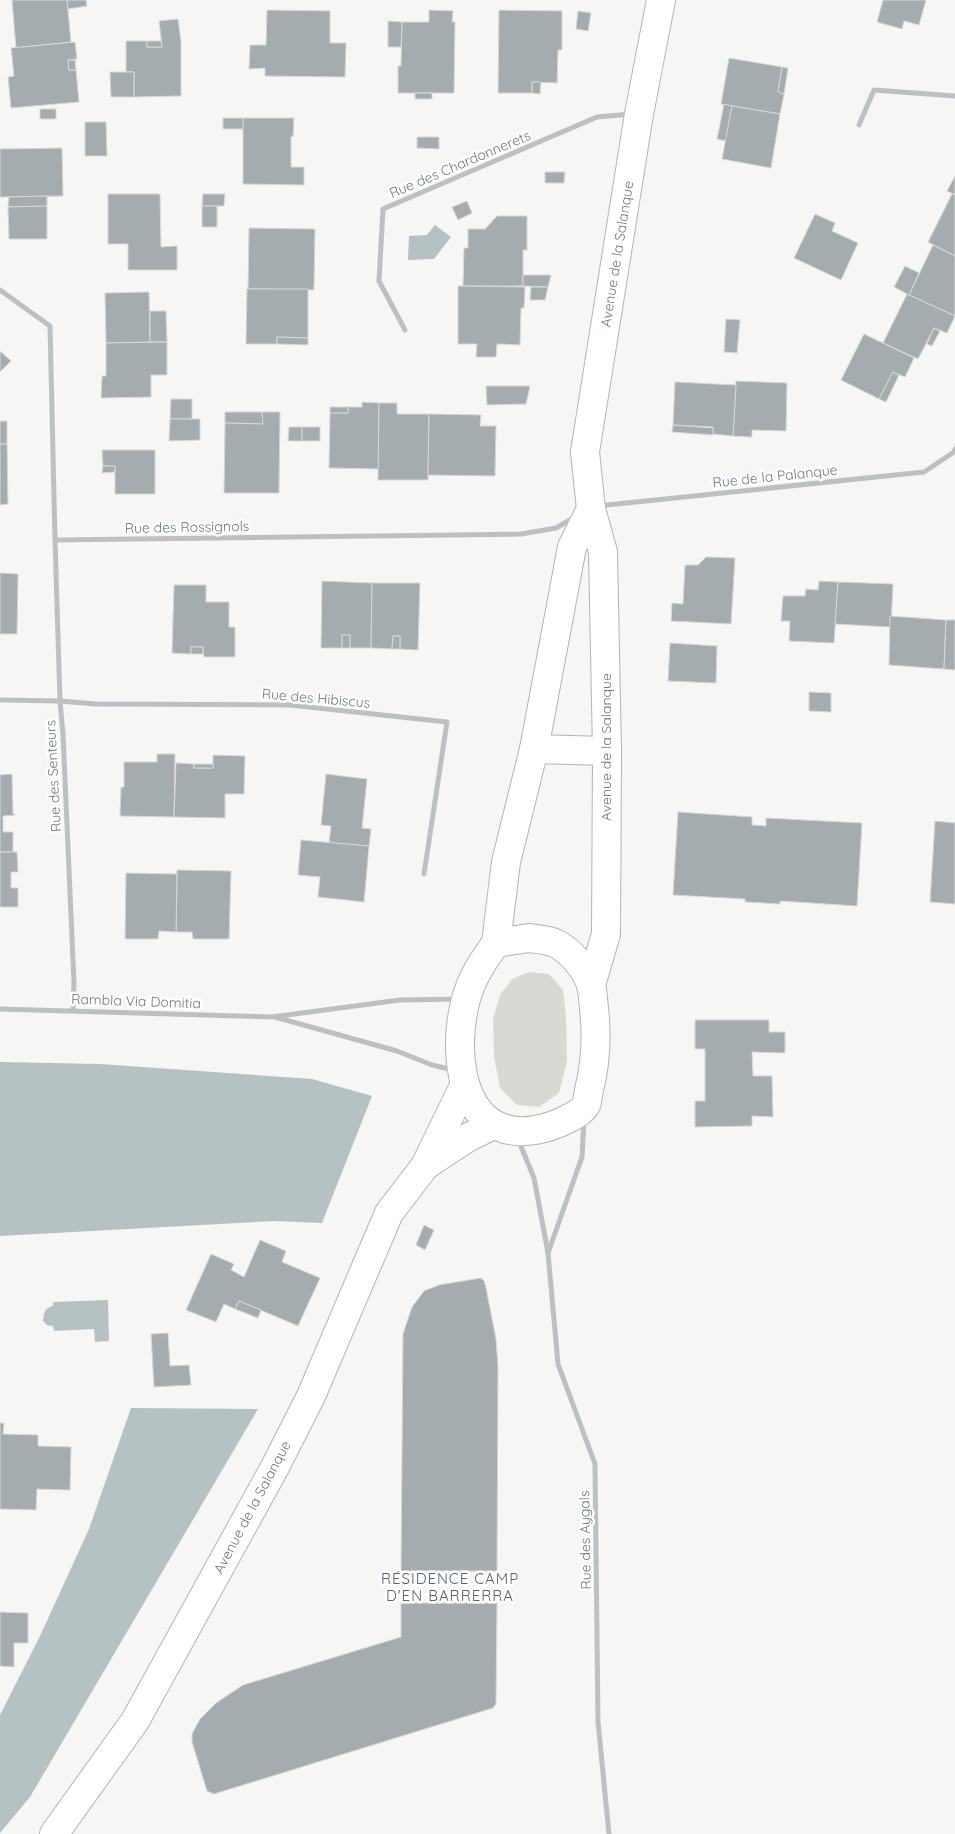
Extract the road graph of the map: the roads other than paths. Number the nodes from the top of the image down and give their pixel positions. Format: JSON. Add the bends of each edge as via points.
{"nodes":[{"id":1,"x":661,"y":0,"type":"edge"},
{"id":2,"x":955,"y":96,"type":"edge"},
{"id":3,"x":639,"y":114,"type":"junction"},
{"id":4,"x":859,"y":125,"type":"dead end"},
{"id":5,"x":0,"y":290,"type":"edge"},
{"id":6,"x":405,"y":330,"type":"dead end"},
{"id":7,"x":955,"y":449,"type":"edge"},
{"id":8,"x":591,"y":509,"type":"junction"},
{"id":9,"x":56,"y":540,"type":"junction"},
{"id":10,"x":0,"y":700,"type":"edge"},
{"id":11,"x":60,"y":701,"type":"junction"},
{"id":12,"x":534,"y":749,"type":"junction"},
{"id":13,"x":607,"y":751,"type":"junction"},
{"id":14,"x":424,"y":874,"type":"dead end"},
{"id":15,"x":496,"y":943,"type":"junction"},
{"id":16,"x":591,"y":985,"type":"junction"},
{"id":17,"x":466,"y":999,"type":"junction"},
{"id":18,"x":0,"y":1009,"type":"edge"},
{"id":19,"x":73,"y":1010,"type":"junction"},
{"id":20,"x":272,"y":1017,"type":"junction"},
{"id":21,"x":463,"y":1078,"type":"junction"},
{"id":22,"x":585,"y":1106,"type":"junction"},
{"id":23,"x":504,"y":1129,"type":"junction"},
{"id":24,"x":424,"y":1166,"type":"junction"},
{"id":25,"x":548,"y":1253,"type":"junction"},
{"id":26,"x":54,"y":1834,"type":"edge"},
{"id":27,"x":609,"y":1834,"type":"edge"}],
"edges":[{"from":1,"to":3,"type":"street","name":"Avenue de la Salanque"},
{"from":2,"to":4,"type":"street","via":[[874,90]]},
{"from":3,"to":6,"type":"street","name":"Rue des Chardonnerets","via":[[597,117],[383,210],[379,282]]},
{"from":3,"to":8,"type":"street","name":"Avenue de la Salanque","via":[[585,452]]},
{"from":5,"to":9,"type":"street","via":[[50,326]]},
{"from":7,"to":8,"type":"street","name":"Rue de la Palanque","via":[[924,472]]},
{"from":8,"to":9,"type":"street","name":"Rue des Rossignols","via":[[556,528],[521,534]]},
{"from":8,"to":12,"type":"street","via":[[572,547]]},
{"from":8,"to":13,"type":"street","name":"Avenue de la Salanque","via":[[603,552]]},
{"from":9,"to":11,"type":"street","name":"Rue des Senteurs"},
{"from":10,"to":11,"type":"street","name":"Rue des Hibiscus"},
{"from":11,"to":14,"type":"street","name":"Rue des Hibiscus","via":[[290,705],[447,722]]},
{"from":11,"to":19,"type":"street","name":"Rue des Senteurs"},
{"from":12,"to":13,"type":"street"},
{"from":12,"to":15,"type":"street","via":[[506,862]]},
{"from":13,"to":16,"type":"street","name":"Avenue de la Salanque","via":[[606,934]]},
{"from":15,"to":16,"type":"street","via":[[529,938],[555,943],[576,959]]},
{"from":15,"to":17,"type":"street","via":[[478,967]]},
{"from":16,"to":22,"type":"street","via":[[596,1025],[595,1068]]},
{"from":17,"to":20,"type":"street","name":"Rambla Via Domitia","via":[[400,1000]]},
{"from":17,"to":21,"type":"street","via":[[460,1032]]},
{"from":18,"to":19,"type":"street","name":"Rambla Via Domitia"},
{"from":19,"to":20,"type":"street","name":"Rambla Via Domitia"},
{"from":20,"to":21,"type":"street","name":"Rambla Via Domitia","via":[[397,1051]]},
{"from":21,"to":23,"type":"street","via":[[478,1112]]},
{"from":21,"to":24,"type":"street","name":"Avenue de la Salanque"},
{"from":22,"to":23,"type":"street","via":[[564,1122],[542,1129]]},
{"from":22,"to":25,"type":"street","name":"Rue des Aygals","via":[[582,1157]]},
{"from":23,"to":24,"type":"street","name":"Avenue de la Salanque","via":[[466,1138]]},
{"from":23,"to":25,"type":"street","name":"Rue des Aygals","via":[[534,1178]]},
{"from":24,"to":26,"type":"street","name":"Avenue de la Salanque","via":[[389,1213],[311,1396],[140,1712]]},
{"from":25,"to":27,"type":"street","name":"Rue des Aygals","via":[[558,1364],[595,1464],[598,1722]]}]}
